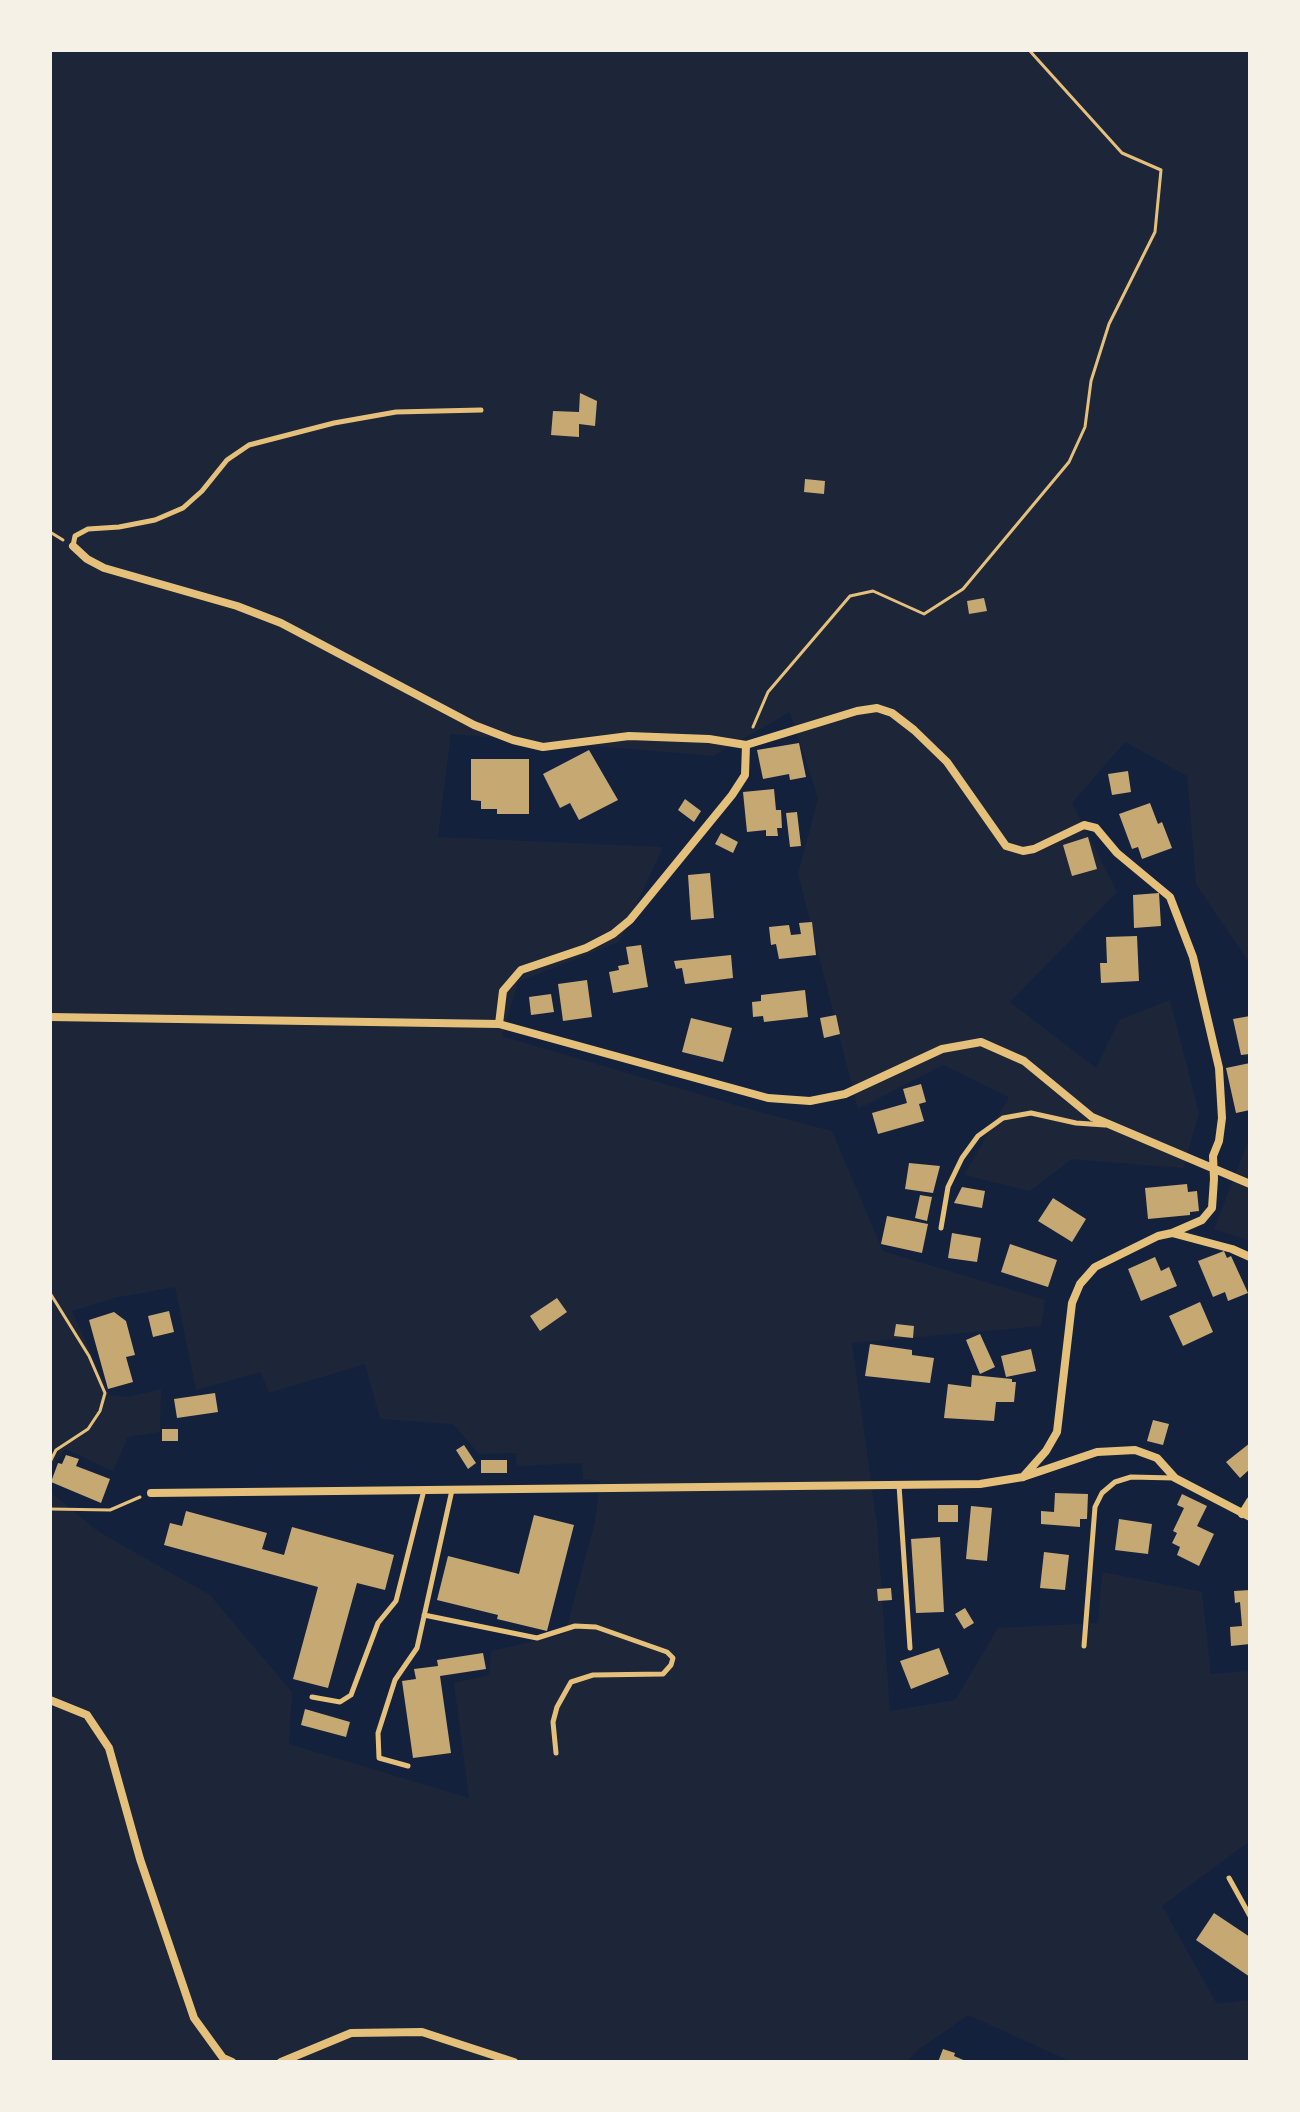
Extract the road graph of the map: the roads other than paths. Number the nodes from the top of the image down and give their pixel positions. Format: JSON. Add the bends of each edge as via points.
{"nodes":[{"id":1,"x":481,"y":410,"type":"dead end"},
{"id":2,"x":73,"y":546,"type":"joint"},
{"id":3,"x":746,"y":745,"type":"junction"},
{"id":4,"x":50,"y":1017,"type":"edge"},
{"id":5,"x":499,"y":1024,"type":"junction"},
{"id":6,"x":1114,"y":1126,"type":"junction"},
{"id":7,"x":1214,"y":1168,"type":"junction"},
{"id":8,"x":1250,"y":1184,"type":"edge"},
{"id":9,"x":941,"y":1228,"type":"dead end"},
{"id":10,"x":1172,"y":1233,"type":"junction"},
{"id":11,"x":1250,"y":1257,"type":"edge"},
{"id":12,"x":1023,"y":1477,"type":"junction"},
{"id":13,"x":1175,"y":1478,"type":"junction"},
{"id":14,"x":899,"y":1485,"type":"junction"},
{"id":15,"x":424,"y":1490,"type":"junction"},
{"id":16,"x":452,"y":1490,"type":"junction"},
{"id":17,"x":151,"y":1493,"type":"road end"},
{"id":18,"x":1250,"y":1501,"type":"edge"},
{"id":19,"x":1246,"y":1516,"type":"edge"},
{"id":20,"x":424,"y":1615,"type":"junction"},
{"id":21,"x":1084,"y":1646,"type":"dead end"},
{"id":22,"x":910,"y":1648,"type":"dead end"},
{"id":23,"x":312,"y":1697,"type":"dead end"},
{"id":24,"x":50,"y":1700,"type":"edge"},
{"id":25,"x":556,"y":1753,"type":"dead end"},
{"id":26,"x":408,"y":1766,"type":"dead end"},
{"id":27,"x":1229,"y":1878,"type":"dead end"},
{"id":28,"x":1250,"y":1916,"type":"edge"},
{"id":29,"x":232,"y":2062,"type":"edge"},
{"id":30,"x":281,"y":2062,"type":"edge"},
{"id":31,"x":514,"y":2062,"type":"edge"}],
"edges":[{"from":1,"to":2,"type":"lane","via":[[396,412],[249,445],[227,460],[183,508],[155,520],[88,529],[75,536]]},
{"from":2,"to":3,"type":"street","via":[[104,568],[281,623],[474,725],[513,740],[543,747],[629,736]]},
{"from":3,"to":5,"type":"street","via":[[745,775],[732,795],[630,920],[586,948],[521,970],[503,991]]},
{"from":3,"to":7,"type":"street","via":[[877,708],[892,713],[947,762],[1006,846],[1034,849],[1084,825],[1096,828],[1170,897],[1193,957],[1222,1093]]},
{"from":4,"to":5,"type":"street"},
{"from":5,"to":6,"type":"street","via":[[768,1098],[810,1101],[845,1094],[942,1049],[981,1042],[1024,1061],[1092,1117]]},
{"from":6,"to":7,"type":"street"},
{"from":6,"to":9,"type":"lane","via":[[1031,1113],[1003,1118],[978,1136],[962,1158],[948,1187]]},
{"from":7,"to":8,"type":"street"},
{"from":7,"to":10,"type":"street","via":[[1212,1208],[1202,1220]]},
{"from":10,"to":11,"type":"street"},
{"from":10,"to":12,"type":"street","via":[[1116,1255],[1080,1284],[1072,1303],[1057,1432]]},
{"from":12,"to":13,"type":"street","via":[[1097,1452],[1135,1450],[1157,1458]]},
{"from":12,"to":14,"type":"street","via":[[980,1484]]},
{"from":13,"to":19,"type":"street"},
{"from":13,"to":21,"type":"lane","via":[[1131,1477],[1102,1493],[1095,1507]]},
{"from":14,"to":16,"type":"street"},
{"from":14,"to":22,"type":"lane"},
{"from":15,"to":16,"type":"street"},
{"from":15,"to":17,"type":"street"},
{"from":15,"to":23,"type":"lane","via":[[396,1601],[378,1623],[351,1695],[340,1702]]},
{"from":16,"to":20,"type":"lane"},
{"from":18,"to":19,"type":"street"},
{"from":20,"to":25,"type":"lane","via":[[537,1638],[575,1626],[596,1627],[673,1658],[663,1674],[593,1675],[571,1682],[553,1722]]},
{"from":20,"to":26,"type":"lane","via":[[417,1648],[395,1680],[378,1733],[379,1758]]},
{"from":24,"to":29,"type":"street","via":[[87,1715],[109,1748],[194,2018],[223,2058]]},
{"from":27,"to":28,"type":"lane"},
{"from":30,"to":31,"type":"street","via":[[351,2033],[422,2032]]}]}
